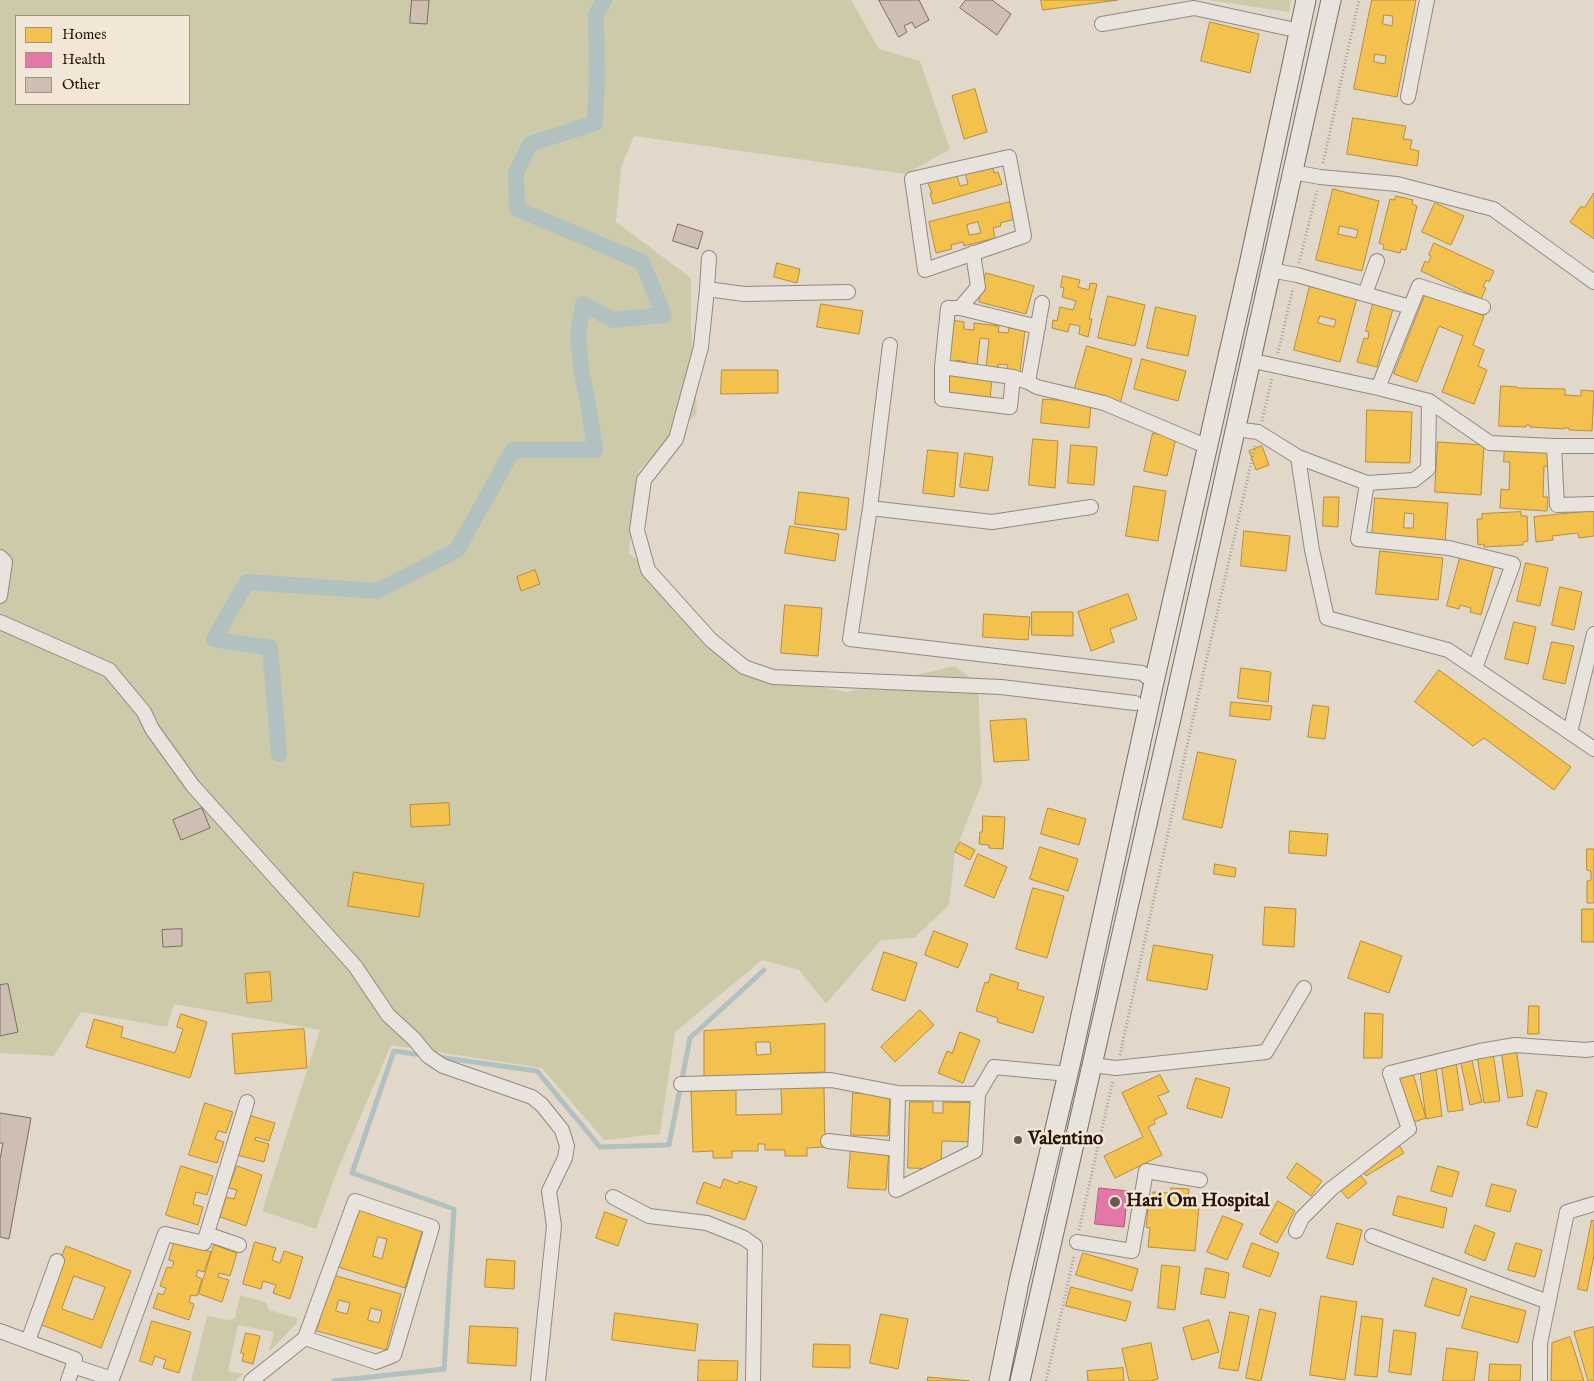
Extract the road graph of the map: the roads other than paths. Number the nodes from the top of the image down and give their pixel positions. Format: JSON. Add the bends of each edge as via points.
{"nodes":[{"id":1,"x":1306,"y":0,"type":"edge"},
{"id":2,"x":1330,"y":0,"type":"edge"},
{"id":3,"x":1428,"y":0,"type":"edge"},
{"id":4,"x":1102,"y":24,"type":"dead end"},
{"id":5,"x":1300,"y":31,"type":"junction"},
{"id":6,"x":1408,"y":96,"type":"dead end"},
{"id":7,"x":1293,"y":172,"type":"junction"},
{"id":8,"x":973,"y":254,"type":"junction"},
{"id":9,"x":709,"y":258,"type":"dead end"},
{"id":10,"x":1376,"y":261,"type":"dead end"},
{"id":11,"x":1270,"y":270,"type":"junction"},
{"id":12,"x":1594,"y":282,"type":"edge"},
{"id":13,"x":707,"y":289,"type":"junction"},
{"id":14,"x":848,"y":292,"type":"dead end"},
{"id":15,"x":1365,"y":294,"type":"junction"},
{"id":16,"x":1042,"y":303,"type":"dead end"},
{"id":17,"x":1410,"y":307,"type":"junction"},
{"id":18,"x":1483,"y":307,"type":"dead end"},
{"id":19,"x":960,"y":308,"type":"junction"},
{"id":20,"x":1038,"y":328,"type":"junction"},
{"id":21,"x":890,"y":345,"type":"dead end"},
{"id":22,"x":1250,"y":360,"type":"junction"},
{"id":23,"x":942,"y":367,"type":"junction"},
{"id":24,"x":1014,"y":377,"type":"junction"},
{"id":25,"x":1028,"y":382,"type":"junction"},
{"id":26,"x":1378,"y":388,"type":"junction"},
{"id":27,"x":1429,"y":401,"type":"junction"},
{"id":28,"x":1234,"y":428,"type":"junction"},
{"id":29,"x":1554,"y":446,"type":"junction"},
{"id":30,"x":1594,"y":446,"type":"edge"},
{"id":31,"x":1208,"y":447,"type":"junction"},
{"id":32,"x":1298,"y":457,"type":"junction"},
{"id":33,"x":1367,"y":483,"type":"junction"},
{"id":34,"x":1594,"y":504,"type":"edge"},
{"id":35,"x":870,"y":508,"type":"junction"},
{"id":36,"x":1091,"y":508,"type":"dead end"},
{"id":37,"x":0,"y":557,"type":"edge"},
{"id":38,"x":0,"y":596,"type":"edge"},
{"id":39,"x":0,"y":622,"type":"edge"},
{"id":40,"x":1594,"y":634,"type":"edge"},
{"id":41,"x":1474,"y":668,"type":"junction"},
{"id":42,"x":1154,"y":682,"type":"junction"},
{"id":43,"x":1135,"y":703,"type":"dead end"},
{"id":44,"x":1146,"y":718,"type":"junction"},
{"id":45,"x":1170,"y":723,"type":"junction"},
{"id":46,"x":1570,"y":732,"type":"junction"},
{"id":47,"x":1594,"y":749,"type":"edge"},
{"id":48,"x":1304,"y":988,"type":"dead end"},
{"id":49,"x":1594,"y":1049,"type":"edge"},
{"id":50,"x":1092,"y":1065,"type":"junction"},
{"id":51,"x":1069,"y":1068,"type":"junction"},
{"id":52,"x":681,"y":1084,"type":"dead end"},
{"id":53,"x":898,"y":1093,"type":"junction"},
{"id":54,"x":978,"y":1094,"type":"junction"},
{"id":55,"x":246,"y":1102,"type":"dead end"},
{"id":56,"x":828,"y":1141,"type":"dead end"},
{"id":57,"x":897,"y":1149,"type":"junction"},
{"id":58,"x":1200,"y":1180,"type":"dead end"},
{"id":59,"x":613,"y":1197,"type":"dead end"},
{"id":60,"x":1594,"y":1204,"type":"edge"},
{"id":61,"x":1296,"y":1231,"type":"dead end"},
{"id":62,"x":206,"y":1234,"type":"junction"},
{"id":63,"x":1372,"y":1236,"type":"dead end"},
{"id":64,"x":1077,"y":1242,"type":"road end"},
{"id":65,"x":239,"y":1245,"type":"dead end"},
{"id":66,"x":57,"y":1261,"type":"dead end"},
{"id":67,"x":1548,"y":1302,"type":"junction"},
{"id":68,"x":0,"y":1331,"type":"edge"},
{"id":69,"x":305,"y":1338,"type":"junction"},
{"id":70,"x":28,"y":1341,"type":"junction"},
{"id":71,"x":73,"y":1366,"type":"junction"},
{"id":72,"x":114,"y":1380,"type":"edge"},
{"id":73,"x":68,"y":1381,"type":"edge"},
{"id":74,"x":251,"y":1381,"type":"edge"},
{"id":75,"x":538,"y":1381,"type":"edge"},
{"id":76,"x":753,"y":1381,"type":"edge"},
{"id":77,"x":999,"y":1381,"type":"edge"},
{"id":78,"x":1020,"y":1381,"type":"edge"},
{"id":79,"x":1540,"y":1381,"type":"edge"}],
"edges":[{"from":1,"to":5,"type":"main road"},
{"from":2,"to":7,"type":"main road"},
{"from":3,"to":6,"type":"street"},
{"from":4,"to":5,"type":"street","via":[[1194,8]]},
{"from":5,"to":31,"type":"main road"},
{"from":7,"to":11,"type":"main road"},
{"from":7,"to":12,"type":"street","via":[[1397,184],[1493,209]]},
{"from":8,"to":8,"type":"street","via":[[925,270],[912,179],[1008,157],[1024,236]]},
{"from":8,"to":19,"type":"street","via":[[978,287]]},
{"from":9,"to":13,"type":"street"},
{"from":10,"to":15,"type":"street"},
{"from":11,"to":15,"type":"street"},
{"from":11,"to":22,"type":"main road"},
{"from":13,"to":14,"type":"street","via":[[744,294]]},
{"from":13,"to":43,"type":"street","via":[[701,347],[676,439],[644,480],[637,530],[648,570],[711,640],[744,667],[773,677],[1001,687]]},
{"from":15,"to":17,"type":"street"},
{"from":16,"to":20,"type":"street"},
{"from":17,"to":18,"type":"street","via":[[1419,286]]},
{"from":17,"to":26,"type":"street"},
{"from":19,"to":20,"type":"street"},
{"from":19,"to":23,"type":"street","via":[[948,308]]},
{"from":20,"to":25,"type":"street"},
{"from":21,"to":35,"type":"street"},
{"from":22,"to":26,"type":"street"},
{"from":22,"to":28,"type":"main road"},
{"from":23,"to":24,"type":"street"},
{"from":23,"to":24,"type":"street","via":[[942,399],[1010,407]]},
{"from":24,"to":25,"type":"street"},
{"from":25,"to":31,"type":"street","via":[[1104,404]]},
{"from":26,"to":27,"type":"street"},
{"from":27,"to":29,"type":"street","via":[[1490,443]]},
{"from":27,"to":33,"type":"street","via":[[1428,469],[1414,480]]},
{"from":28,"to":32,"type":"street","via":[[1258,432]]},
{"from":28,"to":45,"type":"main road"},
{"from":29,"to":30,"type":"street"},
{"from":29,"to":34,"type":"street","via":[[1556,505]]},
{"from":31,"to":42,"type":"main road"},
{"from":32,"to":33,"type":"street"},
{"from":32,"to":41,"type":"street","via":[[1312,550],[1327,618],[1448,650]]},
{"from":33,"to":41,"type":"street","via":[[1358,539],[1449,548],[1514,564]]},
{"from":35,"to":36,"type":"street","via":[[992,522]]},
{"from":35,"to":42,"type":"street","via":[[850,639],[1142,673]]},
{"from":37,"to":38,"type":"street","via":[[6,562]]},
{"from":39,"to":75,"type":"street","via":[[109,670],[144,712],[152,729],[194,786],[355,966],[388,1015],[428,1056],[443,1066],[532,1097],[562,1130],[567,1146],[550,1191],[554,1226]]},
{"from":40,"to":46,"type":"street"},
{"from":41,"to":46,"type":"street"},
{"from":42,"to":44,"type":"main road"},
{"from":44,"to":45,"type":"main road"},
{"from":44,"to":51,"type":"main road"},
{"from":45,"to":50,"type":"main road"},
{"from":46,"to":47,"type":"street"},
{"from":48,"to":50,"type":"street","via":[[1266,1052],[1116,1068]]},
{"from":49,"to":61,"type":"street","via":[[1515,1045],[1390,1073],[1409,1129],[1331,1189],[1302,1218]]},
{"from":50,"to":51,"type":"main road"},
{"from":50,"to":78,"type":"main road"},
{"from":51,"to":54,"type":"street","via":[[994,1067]]},
{"from":51,"to":77,"type":"main road"},
{"from":52,"to":53,"type":"street","via":[[831,1080]]},
{"from":53,"to":54,"type":"street"},
{"from":53,"to":57,"type":"street"},
{"from":54,"to":57,"type":"street","via":[[975,1151],[896,1190]]},
{"from":55,"to":62,"type":"street"},
{"from":56,"to":57,"type":"street"},
{"from":58,"to":64,"type":"street","via":[[1146,1171],[1132,1251]]},
{"from":59,"to":76,"type":"street","via":[[649,1216],[707,1223],[755,1246]]},
{"from":60,"to":67,"type":"street","via":[[1567,1212]]},
{"from":62,"to":65,"type":"street"},
{"from":62,"to":72,"type":"street","via":[[204,1243],[165,1234]]},
{"from":63,"to":67,"type":"street"},
{"from":66,"to":70,"type":"street"},
{"from":67,"to":79,"type":"street","via":[[1540,1343]]},
{"from":68,"to":70,"type":"street"},
{"from":69,"to":69,"type":"street","via":[[376,1362],[394,1355],[432,1227],[355,1201]]},
{"from":69,"to":74,"type":"street"},
{"from":70,"to":71,"type":"street","via":[[75,1359]]},
{"from":71,"to":72,"type":"street"},
{"from":71,"to":73,"type":"street"}]}
